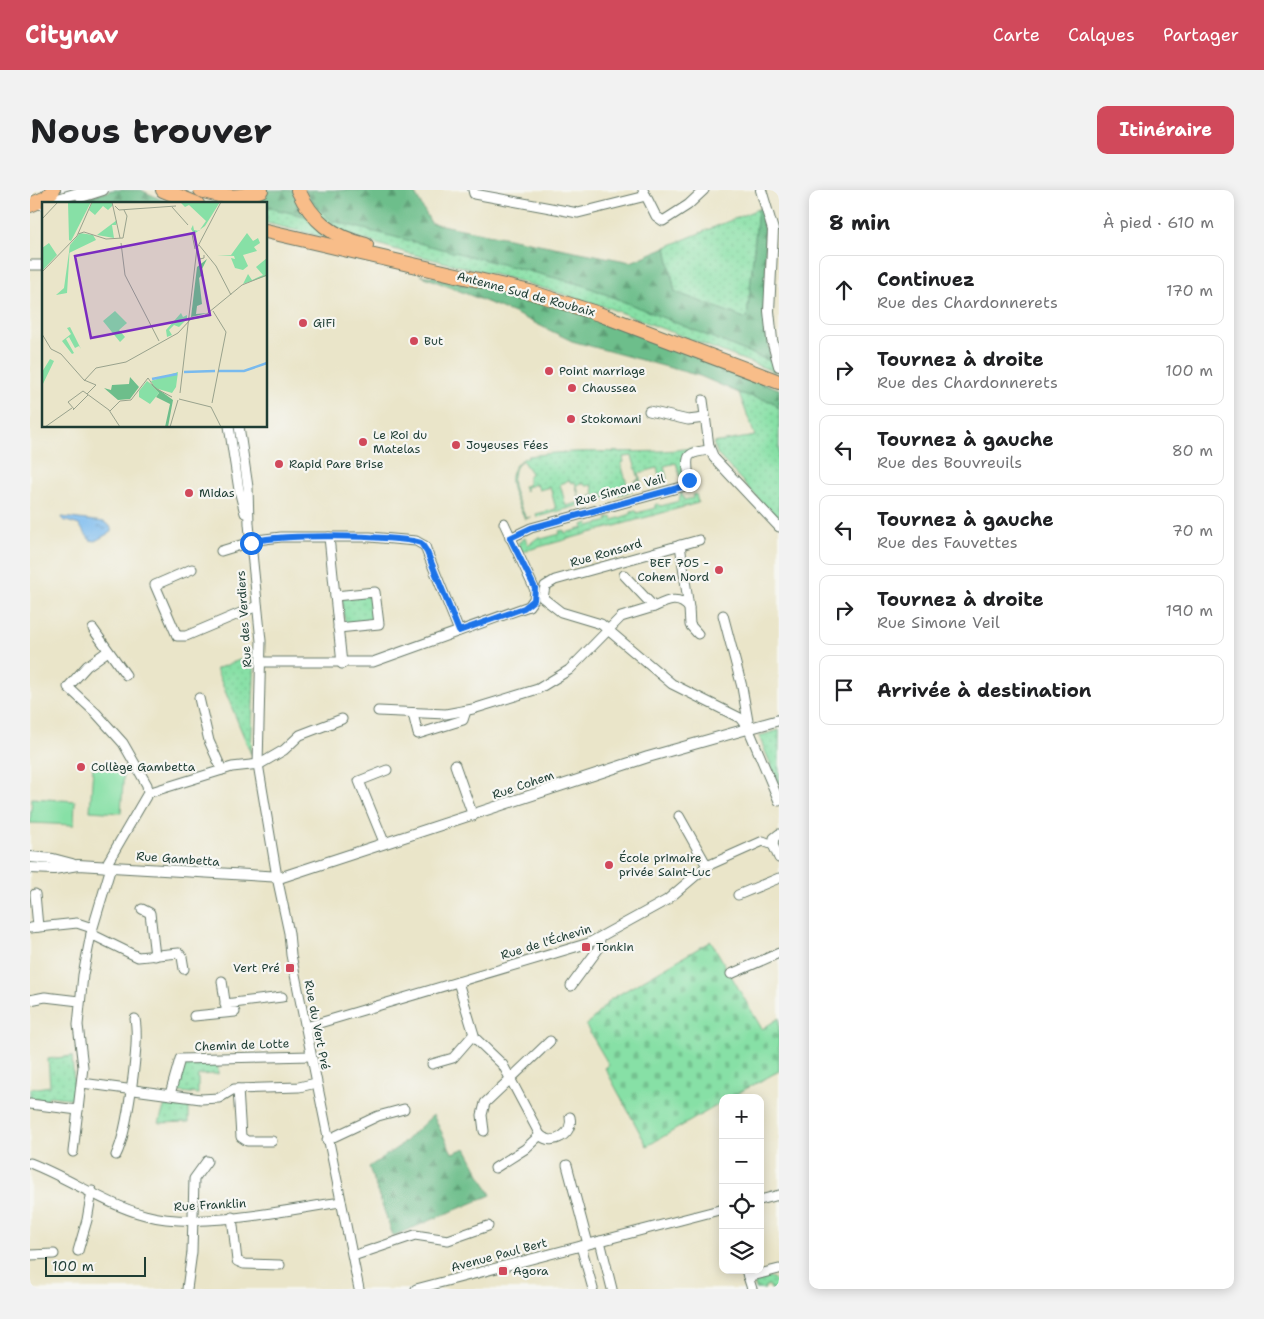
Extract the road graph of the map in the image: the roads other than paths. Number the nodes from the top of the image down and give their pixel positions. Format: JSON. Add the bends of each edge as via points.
{"nodes":[{"id":1,"x":53,"y":190,"type":"edge"},
{"id":2,"x":88,"y":190,"type":"edge"},
{"id":3,"x":103,"y":190,"type":"edge"},
{"id":4,"x":152,"y":190,"type":"edge"},
{"id":5,"x":163,"y":190,"type":"edge"},
{"id":6,"x":201,"y":190,"type":"edge"},
{"id":7,"x":261,"y":190,"type":"edge"},
{"id":8,"x":298,"y":190,"type":"edge"},
{"id":9,"x":473,"y":190,"type":"edge"},
{"id":10,"x":704,"y":190,"type":"edge"},
{"id":11,"x":761,"y":190,"type":"edge"},
{"id":12,"x":766,"y":190,"type":"edge"},
{"id":13,"x":645,"y":193,"type":"edge"},
{"id":14,"x":53,"y":202,"type":"edge"},
{"id":15,"x":63,"y":202,"type":"edge"},
{"id":16,"x":179,"y":202,"type":"edge"},
{"id":17,"x":192,"y":202,"type":"edge"},
{"id":18,"x":36,"y":208,"type":"edge"},
{"id":19,"x":779,"y":225,"type":"edge"},
{"id":20,"x":268,"y":226,"type":"edge"},
{"id":21,"x":268,"y":231,"type":"edge"},
{"id":22,"x":268,"y":234,"type":"edge"},
{"id":23,"x":774,"y":243,"type":"edge"},
{"id":24,"x":330,"y":246,"type":"junction"},
{"id":25,"x":412,"y":259,"type":"junction"},
{"id":26,"x":779,"y":259,"type":"edge"},
{"id":27,"x":779,"y":266,"type":"edge"},
{"id":28,"x":779,"y":346,"type":"edge"},
{"id":29,"x":778,"y":362,"type":"edge"},
{"id":30,"x":779,"y":377,"type":"edge"},
{"id":31,"x":779,"y":382,"type":"edge"},
{"id":32,"x":703,"y":400,"type":"dead end"},
{"id":33,"x":649,"y":411,"type":"dead end"},
{"id":34,"x":705,"y":418,"type":"junction"},
{"id":35,"x":229,"y":428,"type":"edge"},
{"id":36,"x":239,"y":428,"type":"edge"},
{"id":37,"x":710,"y":450,"type":"junction"},
{"id":38,"x":504,"y":523,"type":"dead end"},
{"id":39,"x":779,"y":527,"type":"edge"},
{"id":40,"x":250,"y":532,"type":"junction"},
{"id":41,"x":329,"y":537,"type":"junction"},
{"id":42,"x":510,"y":538,"type":"junction"},
{"id":43,"x":699,"y":540,"type":"dead end"},
{"id":44,"x":251,"y":543,"type":"junction"},
{"id":45,"x":680,"y":546,"type":"junction"},
{"id":46,"x":221,"y":551,"type":"dead end"},
{"id":47,"x":192,"y":569,"type":"dead end"},
{"id":48,"x":624,"y":576,"type":"dead end"},
{"id":49,"x":539,"y":592,"type":"junction"},
{"id":50,"x":335,"y":596,"type":"junction"},
{"id":51,"x":257,"y":606,"type":"junction"},
{"id":52,"x":654,"y":607,"type":"junction"},
{"id":53,"x":689,"y":608,"type":"junction"},
{"id":54,"x":723,"y":615,"type":"dead end"},
{"id":55,"x":338,"y":628,"type":"junction"},
{"id":56,"x":608,"y":628,"type":"junction"},
{"id":57,"x":93,"y":629,"type":"dead end"},
{"id":58,"x":459,"y":631,"type":"junction"},
{"id":59,"x":698,"y":634,"type":"dead end"},
{"id":60,"x":108,"y":651,"type":"junction"},
{"id":61,"x":261,"y":662,"type":"junction"},
{"id":62,"x":342,"y":664,"type":"junction"},
{"id":63,"x":126,"y":675,"type":"dead end"},
{"id":64,"x":199,"y":698,"type":"dead end"},
{"id":65,"x":378,"y":711,"type":"dead end"},
{"id":66,"x":466,"y":711,"type":"junction"},
{"id":67,"x":413,"y":714,"type":"junction"},
{"id":68,"x":342,"y":719,"type":"dead end"},
{"id":69,"x":779,"y":720,"type":"edge"},
{"id":70,"x":750,"y":730,"type":"junction"},
{"id":71,"x":258,"y":764,"type":"junction"},
{"id":72,"x":456,"y":765,"type":"dead end"},
{"id":73,"x":222,"y":770,"type":"junction"},
{"id":74,"x":387,"y":770,"type":"dead end"},
{"id":75,"x":148,"y":793,"type":"junction"},
{"id":76,"x":779,"y":801,"type":"edge"},
{"id":77,"x":474,"y":816,"type":"junction"},
{"id":78,"x":679,"y":816,"type":"dead end"},
{"id":79,"x":779,"y":834,"type":"edge"},
{"id":80,"x":384,"y":842,"type":"junction"},
{"id":81,"x":773,"y":845,"type":"junction"},
{"id":82,"x":30,"y":857,"type":"edge"},
{"id":83,"x":779,"y":858,"type":"edge"},
{"id":84,"x":78,"y":865,"type":"junction"},
{"id":85,"x":707,"y":866,"type":"junction"},
{"id":86,"x":108,"y":867,"type":"junction"},
{"id":87,"x":30,"y":868,"type":"edge"},
{"id":88,"x":277,"y":877,"type":"junction"},
{"id":89,"x":779,"y":878,"type":"edge"},
{"id":90,"x":35,"y":894,"type":"dead end"},
{"id":91,"x":738,"y":895,"type":"dead end"},
{"id":92,"x":142,"y":909,"type":"dead end"},
{"id":93,"x":34,"y":927,"type":"edge"},
{"id":94,"x":92,"y":931,"type":"junction"},
{"id":95,"x":600,"y":938,"type":"junction"},
{"id":96,"x":779,"y":953,"type":"edge"},
{"id":97,"x":155,"y":956,"type":"junction"},
{"id":98,"x":184,"y":969,"type":"dead end"},
{"id":99,"x":731,"y":974,"type":"dead end"},
{"id":100,"x":222,"y":981,"type":"dead end"},
{"id":101,"x":458,"y":982,"type":"junction"},
{"id":102,"x":571,"y":986,"type":"dead end"},
{"id":103,"x":282,"y":997,"type":"dead end"},
{"id":104,"x":30,"y":1000,"type":"edge"},
{"id":105,"x":79,"y":1001,"type":"junction"},
{"id":106,"x":229,"y":1010,"type":"junction"},
{"id":107,"x":194,"y":1016,"type":"dead end"},
{"id":108,"x":135,"y":1020,"type":"dead end"},
{"id":109,"x":306,"y":1027,"type":"junction"},
{"id":110,"x":473,"y":1035,"type":"junction"},
{"id":111,"x":550,"y":1040,"type":"dead end"},
{"id":112,"x":311,"y":1056,"type":"junction"},
{"id":113,"x":432,"y":1064,"type":"dead end"},
{"id":114,"x":510,"y":1078,"type":"junction"},
{"id":115,"x":82,"y":1083,"type":"junction"},
{"id":116,"x":316,"y":1083,"type":"junction"},
{"id":117,"x":131,"y":1089,"type":"junction"},
{"id":118,"x":238,"y":1089,"type":"junction"},
{"id":119,"x":170,"y":1094,"type":"junction"},
{"id":120,"x":30,"y":1104,"type":"edge"},
{"id":121,"x":78,"y":1110,"type":"junction"},
{"id":122,"x":404,"y":1110,"type":"dead end"},
{"id":123,"x":570,"y":1117,"type":"dead end"},
{"id":124,"x":484,"y":1131,"type":"dead end"},
{"id":125,"x":540,"y":1135,"type":"junction"},
{"id":126,"x":328,"y":1140,"type":"junction"},
{"id":127,"x":272,"y":1141,"type":"dead end"},
{"id":128,"x":73,"y":1152,"type":"dead end"},
{"id":129,"x":116,"y":1155,"type":"dead end"},
{"id":130,"x":207,"y":1161,"type":"dead end"},
{"id":131,"x":30,"y":1163,"type":"edge"},
{"id":132,"x":567,"y":1165,"type":"dead end"},
{"id":133,"x":495,"y":1168,"type":"dead end"},
{"id":134,"x":92,"y":1192,"type":"junction"},
{"id":135,"x":779,"y":1195,"type":"edge"},
{"id":136,"x":764,"y":1199,"type":"edge"},
{"id":137,"x":341,"y":1202,"type":"junction"},
{"id":138,"x":719,"y":1210,"type":"edge"},
{"id":139,"x":232,"y":1217,"type":"junction"},
{"id":140,"x":194,"y":1220,"type":"junction"},
{"id":141,"x":488,"y":1226,"type":"dead end"},
{"id":142,"x":600,"y":1241,"type":"junction"},
{"id":143,"x":585,"y":1245,"type":"junction"},
{"id":144,"x":78,"y":1251,"type":"dead end"},
{"id":145,"x":54,"y":1254,"type":"dead end"},
{"id":146,"x":30,"y":1255,"type":"edge"},
{"id":147,"x":353,"y":1256,"type":"junction"},
{"id":148,"x":280,"y":1265,"type":"dead end"},
{"id":149,"x":779,"y":1269,"type":"edge"},
{"id":150,"x":764,"y":1271,"type":"edge"},
{"id":151,"x":747,"y":1274,"type":"edge"},
{"id":152,"x":187,"y":1289,"type":"edge"},
{"id":153,"x":359,"y":1289,"type":"edge"},
{"id":154,"x":416,"y":1289,"type":"edge"},
{"id":155,"x":593,"y":1289,"type":"edge"},
{"id":156,"x":612,"y":1289,"type":"edge"},
{"id":157,"x":752,"y":1289,"type":"edge"}],
"edges":[{"from":1,"to":18,"type":"highway"},
{"from":2,"to":14,"type":"street"},
{"from":3,"to":15,"type":"street"},
{"from":4,"to":16,"type":"highway"},
{"from":5,"to":17,"type":"highway"},
{"from":6,"to":7,"type":"highway","via":[[235,197]]},
{"from":8,"to":25,"type":"highway","via":[[308,210],[334,234]]},
{"from":9,"to":13,"type":"street","via":[[474,194],[578,213]]},
{"from":10,"to":13,"type":"street","via":[[663,221],[656,216]]},
{"from":11,"to":23,"type":"street"},
{"from":12,"to":19,"type":"street"},
{"from":20,"to":25,"type":"highway","name":"Antenne Sud de Roubaix"},
{"from":21,"to":24,"type":"highway","name":"Antenne Sud de Roubaix"},
{"from":22,"to":24,"type":"highway"},
{"from":23,"to":26,"type":"street"},
{"from":23,"to":29,"type":"street","via":[[769,311]]},
{"from":24,"to":31,"type":"highway","name":"Antenne Sud de Roubaix","via":[[568,304]]},
{"from":25,"to":30,"type":"highway","name":"Antenne Sud de Roubaix","via":[[583,304]]},
{"from":27,"to":28,"type":"street","via":[[774,277],[774,300]]},
{"from":32,"to":34,"type":"street"},
{"from":33,"to":34,"type":"street","via":[[688,420]]},
{"from":34,"to":37,"type":"street"},
{"from":35,"to":40,"type":"street","name":"Rue des Verdiers","via":[[239,490]]},
{"from":36,"to":40,"type":"street","name":"Rue des Verdiers","via":[[248,487]]},
{"from":37,"to":39,"type":"street","via":[[717,462]]},
{"from":37,"to":42,"type":"street","name":"Rue Simone Veil","via":[[689,455],[686,464],[689,480],[685,486],[531,528]]},
{"from":38,"to":42,"type":"street"},
{"from":40,"to":44,"type":"street","name":"Rue des Verdiers"},
{"from":41,"to":44,"type":"street","via":[[281,537]]},
{"from":41,"to":50,"type":"street"},
{"from":41,"to":58,"type":"street","via":[[370,537],[421,543]]},
{"from":42,"to":49,"type":"street"},
{"from":43,"to":45,"type":"street","name":"Rue Ronsard"},
{"from":44,"to":46,"type":"street"},
{"from":44,"to":51,"type":"street","name":"Rue des Verdiers"},
{"from":45,"to":49,"type":"street","name":"Rue Ronsard","via":[[555,580]]},
{"from":45,"to":53,"type":"street"},
{"from":47,"to":51,"type":"street","via":[[155,585],[177,636],[186,636]]},
{"from":48,"to":52,"type":"street"},
{"from":49,"to":56,"type":"street","via":[[545,601],[561,612],[596,621]]},
{"from":49,"to":58,"type":"street","name":"Rue Ronsard","via":[[529,606]]},
{"from":50,"to":55,"type":"street"},
{"from":50,"to":55,"type":"street","via":[[375,592],[380,624]]},
{"from":51,"to":61,"type":"street","name":"Rue des Verdiers"},
{"from":52,"to":53,"type":"street","via":[[673,600]]},
{"from":52,"to":56,"type":"street","via":[[625,615]]},
{"from":53,"to":59,"type":"street","via":[[690,624]]},
{"from":54,"to":70,"type":"street"},
{"from":55,"to":62,"type":"street"},
{"from":56,"to":66,"type":"street","via":[[580,660],[553,681],[538,689]]},
{"from":56,"to":70,"type":"street","via":[[668,680],[740,718]]},
{"from":57,"to":60,"type":"street"},
{"from":58,"to":62,"type":"street","name":"Rue Ronsard","via":[[378,661]]},
{"from":60,"to":63,"type":"street"},
{"from":60,"to":75,"type":"street","via":[[87,666],[68,687],[122,743],[147,785]]},
{"from":61,"to":62,"type":"street","name":"Rue Ronsard"},
{"from":61,"to":71,"type":"street","name":"Rue des Verdiers"},
{"from":64,"to":73,"type":"street","via":[[209,741]]},
{"from":65,"to":67,"type":"street"},
{"from":66,"to":67,"type":"street"},
{"from":66,"to":67,"type":"street","via":[[463,720],[418,734]]},
{"from":68,"to":71,"type":"street","via":[[300,734],[284,750]]},
{"from":69,"to":70,"type":"street","name":"Rue Cohem"},
{"from":70,"to":76,"type":"street"},
{"from":70,"to":77,"type":"street","name":"Rue Cohem","via":[[648,757]]},
{"from":71,"to":73,"type":"street"},
{"from":71,"to":88,"type":"street","name":"Rue du Vert Pré"},
{"from":72,"to":77,"type":"street"},
{"from":73,"to":75,"type":"street"},
{"from":74,"to":80,"type":"street","via":[[358,781]]},
{"from":75,"to":86,"type":"street"},
{"from":77,"to":80,"type":"street","name":"Rue Cohem"},
{"from":78,"to":85,"type":"street"},
{"from":79,"to":81,"type":"street"},
{"from":80,"to":88,"type":"street","name":"Rue Cohem"},
{"from":81,"to":83,"type":"street"},
{"from":81,"to":85,"type":"street","name":"Rue de l'Échevin","via":[[763,842]]},
{"from":82,"to":84,"type":"street","name":"Rue Gambetta","via":[[52,858]]},
{"from":84,"to":86,"type":"street","name":"Rue Gambetta"},
{"from":84,"to":87,"type":"street","name":"Rue Gambetta"},
{"from":85,"to":95,"type":"street","name":"Rue de l'Échevin","via":[[667,900]]},
{"from":86,"to":88,"type":"street","name":"Rue Gambetta"},
{"from":86,"to":94,"type":"street"},
{"from":88,"to":109,"type":"street","name":"Rue du Vert Pré"},
{"from":89,"to":91,"type":"street"},
{"from":90,"to":93,"type":"street"},
{"from":92,"to":97,"type":"street","via":[[150,913]]},
{"from":93,"to":94,"type":"street","via":[[77,923]]},
{"from":94,"to":97,"type":"street","via":[[132,956]]},
{"from":94,"to":105,"type":"street"},
{"from":95,"to":101,"type":"street","name":"Rue de l'Échevin"},
{"from":95,"to":102,"type":"street","via":[[599,948]]},
{"from":96,"to":99,"type":"street"},
{"from":97,"to":98,"type":"street","via":[[179,954]]},
{"from":100,"to":106,"type":"street"},
{"from":101,"to":109,"type":"street","name":"Rue de l'Échevin"},
{"from":101,"to":110,"type":"street"},
{"from":103,"to":106,"type":"street"},
{"from":104,"to":105,"type":"street","via":[[45,997]]},
{"from":105,"to":115,"type":"street"},
{"from":106,"to":107,"type":"street"},
{"from":108,"to":117,"type":"street"},
{"from":109,"to":112,"type":"street","name":"Rue du Vert Pré"},
{"from":110,"to":113,"type":"street","via":[[453,1058]]},
{"from":110,"to":114,"type":"street"},
{"from":111,"to":114,"type":"street"},
{"from":112,"to":116,"type":"street","name":"Rue du Vert Pré"},
{"from":112,"to":119,"type":"street","name":"Chemin de Lotte","via":[[180,1060]]},
{"from":114,"to":124,"type":"street","via":[[485,1103],[482,1116]]},
{"from":114,"to":125,"type":"street"},
{"from":115,"to":117,"type":"street"},
{"from":115,"to":121,"type":"street"},
{"from":116,"to":118,"type":"street","via":[[299,1087]]},
{"from":116,"to":126,"type":"street","name":"Rue du Vert Pré"},
{"from":117,"to":119,"type":"street"},
{"from":117,"to":129,"type":"street","via":[[124,1136]]},
{"from":118,"to":119,"type":"street","via":[[216,1098]]},
{"from":118,"to":127,"type":"street","via":[[241,1137],[247,1141]]},
{"from":120,"to":121,"type":"street"},
{"from":121,"to":128,"type":"street"},
{"from":122,"to":126,"type":"street","via":[[378,1116]]},
{"from":123,"to":125,"type":"street","via":[[572,1126],[568,1132],[553,1140]]},
{"from":125,"to":133,"type":"street","via":[[524,1150]]},
{"from":126,"to":137,"type":"street","name":"Rue du Vert Pré"},
{"from":130,"to":140,"type":"street","via":[[194,1179]]},
{"from":131,"to":134,"type":"street","name":"Rue Franklin"},
{"from":132,"to":143,"type":"street"},
{"from":134,"to":140,"type":"street","name":"Rue Franklin","via":[[144,1215]]},
{"from":134,"to":144,"type":"street"},
{"from":135,"to":136,"type":"street"},
{"from":137,"to":139,"type":"street","name":"Rue Franklin"},
{"from":137,"to":147,"type":"street","name":"Rue du Vert Pré"},
{"from":138,"to":142,"type":"street","name":"Avenue Paul Bert"},
{"from":139,"to":140,"type":"street","name":"Rue Franklin"},
{"from":139,"to":148,"type":"street","via":[[237,1261],[242,1264]]},
{"from":140,"to":152,"type":"street"},
{"from":141,"to":147,"type":"street","via":[[448,1240],[415,1235]]},
{"from":142,"to":143,"type":"street","name":"Avenue Paul Bert"},
{"from":142,"to":156,"type":"street"},
{"from":143,"to":154,"type":"street","name":"Avenue Paul Bert"},
{"from":143,"to":155,"type":"street"},
{"from":145,"to":146,"type":"street"},
{"from":147,"to":153,"type":"street","name":"Rue du Vert Pré"},
{"from":149,"to":150,"type":"street"},
{"from":151,"to":157,"type":"street"}]}
